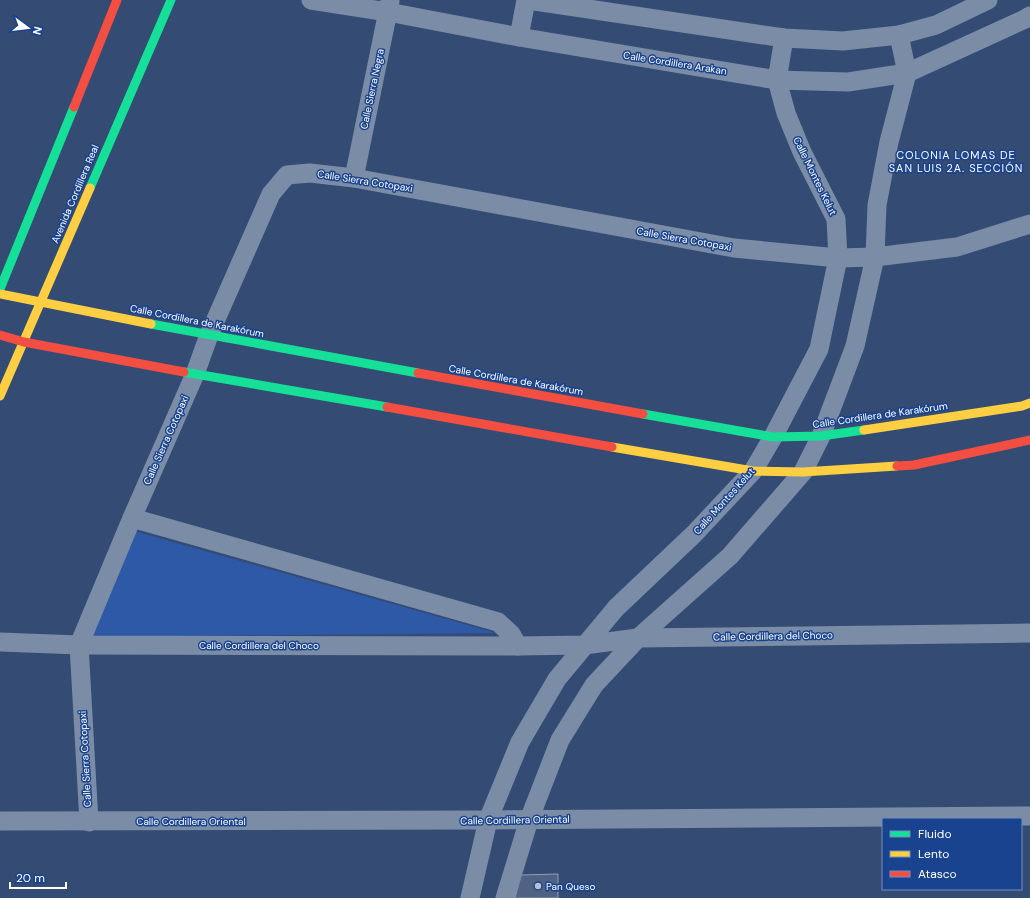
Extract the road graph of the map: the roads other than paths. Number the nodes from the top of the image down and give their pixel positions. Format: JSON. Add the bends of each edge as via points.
{"nodes":[{"id":1,"x":171,"y":0,"type":"edge"},
{"id":2,"x":311,"y":0,"type":"edge"},
{"id":3,"x":527,"y":0,"type":"edge"},
{"id":4,"x":988,"y":0,"type":"edge"},
{"id":5,"x":115,"y":1,"type":"edge"},
{"id":6,"x":389,"y":6,"type":"edge"},
{"id":7,"x":1030,"y":16,"type":"edge"},
{"id":8,"x":900,"y":35,"type":"junction"},
{"id":9,"x":519,"y":37,"type":"junction"},
{"id":10,"x":784,"y":38,"type":"junction"},
{"id":11,"x":907,"y":73,"type":"junction"},
{"id":12,"x":777,"y":80,"type":"junction"},
{"id":13,"x":354,"y":178,"type":"junction"},
{"id":14,"x":1030,"y":224,"type":"edge"},
{"id":15,"x":874,"y":257,"type":"junction"},
{"id":16,"x":838,"y":258,"type":"junction"},
{"id":17,"x":0,"y":289,"type":"edge"},
{"id":18,"x":0,"y":294,"type":"edge"},
{"id":19,"x":41,"y":302,"type":"junction"},
{"id":20,"x":209,"y":335,"type":"junction"},
{"id":21,"x":0,"y":336,"type":"edge"},
{"id":22,"x":24,"y":342,"type":"junction"},
{"id":23,"x":195,"y":374,"type":"junction"},
{"id":24,"x":0,"y":396,"type":"edge"},
{"id":25,"x":1027,"y":409,"type":"edge"},
{"id":26,"x":821,"y":436,"type":"junction"},
{"id":27,"x":773,"y":437,"type":"junction"},
{"id":28,"x":1030,"y":440,"type":"edge"},
{"id":29,"x":753,"y":471,"type":"junction"},
{"id":30,"x":803,"y":472,"type":"junction"},
{"id":31,"x":132,"y":518,"type":"junction"},
{"id":32,"x":1030,"y":633,"type":"edge"},
{"id":33,"x":638,"y":638,"type":"junction"},
{"id":34,"x":0,"y":642,"type":"edge"},
{"id":35,"x":79,"y":645,"type":"junction"},
{"id":36,"x":584,"y":645,"type":"junction"},
{"id":37,"x":518,"y":646,"type":"junction"},
{"id":38,"x":1030,"y":816,"type":"edge"},
{"id":39,"x":488,"y":820,"type":"junction"},
{"id":40,"x":529,"y":820,"type":"junction"},
{"id":41,"x":0,"y":821,"type":"edge"},
{"id":42,"x":89,"y":822,"type":"junction"},
{"id":43,"x":470,"y":898,"type":"edge"},
{"id":44,"x":506,"y":898,"type":"edge"}],
"edges":[{"from":1,"to":19,"type":"street","name":"Avenida Cordillera Real"},
{"from":2,"to":6,"type":"street","name":"Calle Cordillera Arakan"},
{"from":3,"to":9,"type":"street"},
{"from":3,"to":10,"type":"street"},
{"from":4,"to":8,"type":"street","via":[[936,25]]},
{"from":5,"to":17,"type":"street"},
{"from":6,"to":9,"type":"street","name":"Calle Cordillera Arakan"},
{"from":6,"to":13,"type":"street","name":"Calle Sierra Negra"},
{"from":7,"to":11,"type":"street","name":"Calle Cordillera Arakan"},
{"from":8,"to":10,"type":"street","via":[[843,41]]},
{"from":8,"to":11,"type":"street"},
{"from":9,"to":12,"type":"street","name":"Calle Cordillera Arakan"},
{"from":10,"to":12,"type":"street","name":"Calle Montes Kelut"},
{"from":11,"to":12,"type":"street","name":"Calle Cordillera Arakan","via":[[848,82]]},
{"from":11,"to":15,"type":"street","via":[[889,142],[877,205]]},
{"from":12,"to":16,"type":"street","name":"Calle Montes Kelut","via":[[786,113],[802,152],[836,219]]},
{"from":13,"to":16,"type":"street","name":"Calle Sierra Cotopaxi","via":[[734,248]]},
{"from":13,"to":20,"type":"street","name":"Calle Sierra Cotopaxi","via":[[310,173],[287,175],[271,194]]},
{"from":14,"to":15,"type":"street","name":"Calle Sierra Cotopaxi","via":[[957,247]]},
{"from":15,"to":16,"type":"street","name":"Calle Sierra Cotopaxi"},
{"from":15,"to":26,"type":"street","via":[[856,346]]},
{"from":16,"to":27,"type":"street","name":"Calle Montes Kelut","via":[[819,348]]},
{"from":18,"to":19,"type":"street","name":"Calle Cordillera de Karakórum"},
{"from":19,"to":20,"type":"street","name":"Calle Cordillera de Karakórum"},
{"from":19,"to":22,"type":"street","name":"Avenida Cordillera Real"},
{"from":20,"to":23,"type":"street","name":"Calle Sierra Cotopaxi"},
{"from":20,"to":27,"type":"street","name":"Calle Cordillera de Karakórum"},
{"from":21,"to":22,"type":"street"},
{"from":22,"to":23,"type":"street"},
{"from":22,"to":24,"type":"street","name":"Avenida Cordillera Real"},
{"from":23,"to":29,"type":"street"},
{"from":23,"to":31,"type":"street","name":"Calle Sierra Cotopaxi"},
{"from":25,"to":26,"type":"street","name":"Calle Cordillera de Karakórum"},
{"from":26,"to":27,"type":"street","name":"Calle Cordillera de Karakórum"},
{"from":26,"to":30,"type":"street"},
{"from":27,"to":29,"type":"street","name":"Calle Montes Kelut"},
{"from":28,"to":30,"type":"street","via":[[914,465]]},
{"from":29,"to":30,"type":"street"},
{"from":29,"to":36,"type":"street","name":"Calle Montes Kelut","via":[[694,534],[616,608]]},
{"from":30,"to":33,"type":"street","via":[[730,556]]},
{"from":31,"to":35,"type":"street","name":"Calle Sierra Cotopaxi"},
{"from":31,"to":37,"type":"street","via":[[498,622],[511,634]]},
{"from":32,"to":33,"type":"street","name":"Calle Cordillera del Choco"},
{"from":33,"to":36,"type":"street","name":"Calle Cordillera del Choco"},
{"from":33,"to":40,"type":"street","via":[[594,685],[560,740]]},
{"from":34,"to":35,"type":"street","name":"Calle Cordillera del Choco"},
{"from":35,"to":37,"type":"street","name":"Calle Cordillera del Choco"},
{"from":35,"to":42,"type":"street","name":"Calle Sierra Cotopaxi"},
{"from":36,"to":37,"type":"street","name":"Calle Cordillera del Choco"},
{"from":36,"to":39,"type":"street","name":"Calle Montes Kelut","via":[[557,679],[520,742]]},
{"from":38,"to":40,"type":"street","name":"Calle Cordillera Oriental"},
{"from":39,"to":40,"type":"street","name":"Calle Cordillera Oriental"},
{"from":39,"to":42,"type":"street","name":"Calle Cordillera Oriental"},
{"from":39,"to":43,"type":"street","name":"Calle Montes Kelut"},
{"from":40,"to":44,"type":"street"},
{"from":41,"to":42,"type":"street","name":"Calle Cordillera Oriental"}]}
